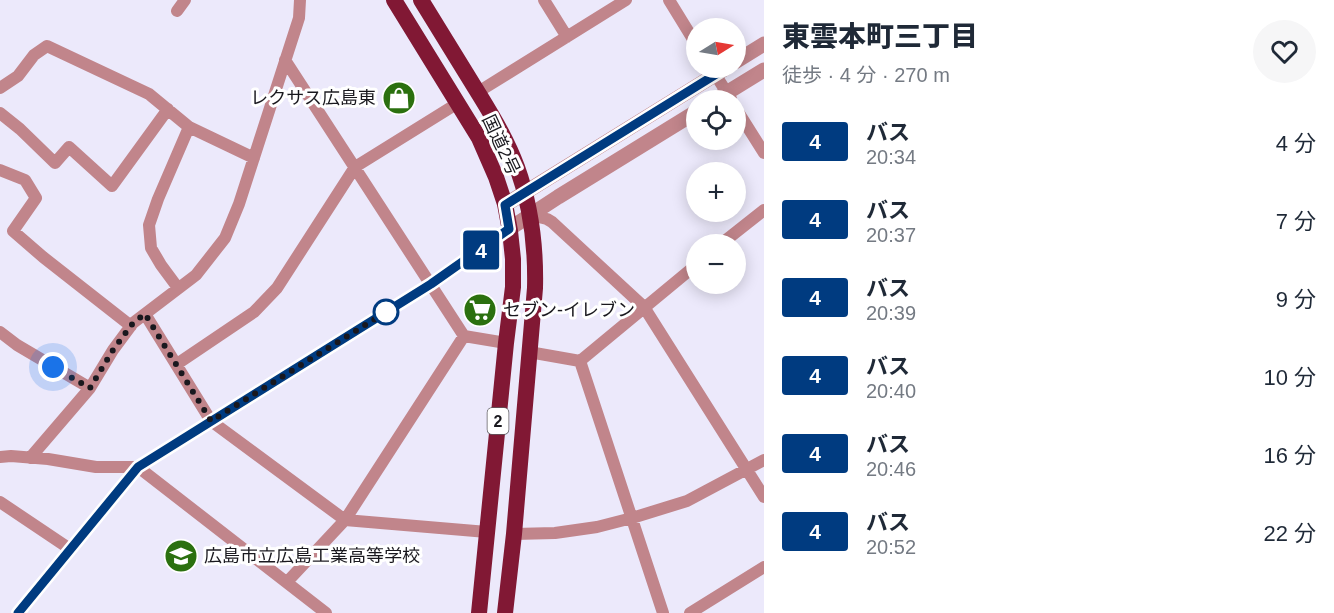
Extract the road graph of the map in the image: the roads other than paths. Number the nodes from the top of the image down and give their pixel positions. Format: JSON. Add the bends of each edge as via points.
{"nodes":[{"id":1,"x":185,"y":0,"type":"edge"},
{"id":2,"x":300,"y":0,"type":"edge"},
{"id":3,"x":394,"y":0,"type":"edge"},
{"id":4,"x":421,"y":0,"type":"edge"},
{"id":5,"x":544,"y":0,"type":"edge"},
{"id":6,"x":626,"y":0,"type":"edge"},
{"id":7,"x":669,"y":0,"type":"edge"},
{"id":8,"x":177,"y":11,"type":"dead end"},
{"id":9,"x":686,"y":28,"type":"edge"},
{"id":10,"x":567,"y":37,"type":"junction"},
{"id":11,"x":764,"y":44,"type":"edge"},
{"id":12,"x":746,"y":55,"type":"edge"},
{"id":13,"x":285,"y":60,"type":"junction"},
{"id":14,"x":764,"y":70,"type":"edge"},
{"id":15,"x":705,"y":78,"type":"edge"},
{"id":16,"x":0,"y":88,"type":"edge"},
{"id":17,"x":735,"y":90,"type":"edge"},
{"id":18,"x":478,"y":92,"type":"junction"},
{"id":19,"x":458,"y":103,"type":"junction"},
{"id":20,"x":168,"y":109,"type":"junction"},
{"id":21,"x":0,"y":113,"type":"edge"},
{"id":22,"x":686,"y":118,"type":"edge"},
{"id":23,"x":746,"y":124,"type":"edge"},
{"id":24,"x":189,"y":127,"type":"junction"},
{"id":25,"x":764,"y":153,"type":"edge"},
{"id":26,"x":254,"y":158,"type":"junction"},
{"id":27,"x":355,"y":167,"type":"junction"},
{"id":28,"x":0,"y":170,"type":"edge"},
{"id":29,"x":525,"y":193,"type":"junction"},
{"id":30,"x":505,"y":205,"type":"junction"},
{"id":31,"x":764,"y":210,"type":"edge"},
{"id":32,"x":530,"y":215,"type":"junction"},
{"id":33,"x":509,"y":229,"type":"junction"},
{"id":34,"x":734,"y":234,"type":"edge"},
{"id":35,"x":686,"y":273,"type":"edge"},
{"id":36,"x":431,"y":284,"type":"junction"},
{"id":37,"x":178,"y":288,"type":"junction"},
{"id":38,"x":644,"y":307,"type":"junction"},
{"id":39,"x":145,"y":314,"type":"junction"},
{"id":40,"x":131,"y":326,"type":"junction"},
{"id":41,"x":0,"y":332,"type":"edge"},
{"id":42,"x":464,"y":336,"type":"junction"},
{"id":43,"x":506,"y":343,"type":"junction"},
{"id":44,"x":529,"y":352,"type":"junction"},
{"id":45,"x":580,"y":361,"type":"junction"},
{"id":46,"x":177,"y":364,"type":"junction"},
{"id":47,"x":90,"y":388,"type":"junction"},
{"id":48,"x":211,"y":421,"type":"junction"},
{"id":49,"x":0,"y":458,"type":"edge"},
{"id":50,"x":30,"y":458,"type":"junction"},
{"id":51,"x":764,"y":460,"type":"edge"},
{"id":52,"x":138,"y":467,"type":"junction"},
{"id":53,"x":747,"y":470,"type":"junction"},
{"id":54,"x":764,"y":497,"type":"edge"},
{"id":55,"x":0,"y":502,"type":"edge"},
{"id":56,"x":632,"y":518,"type":"junction"},
{"id":57,"x":345,"y":520,"type":"junction"},
{"id":58,"x":487,"y":531,"type":"junction"},
{"id":59,"x":514,"y":534,"type":"junction"},
{"id":60,"x":70,"y":549,"type":"junction"},
{"id":61,"x":764,"y":567,"type":"edge"},
{"id":62,"x":287,"y":582,"type":"junction"},
{"id":63,"x":18,"y":613,"type":"edge"},
{"id":64,"x":326,"y":613,"type":"edge"},
{"id":65,"x":479,"y":613,"type":"edge"},
{"id":66,"x":506,"y":613,"type":"edge"},
{"id":67,"x":663,"y":613,"type":"edge"},
{"id":68,"x":690,"y":613,"type":"edge"}],
"edges":[{"from":1,"to":8,"type":"street"},
{"from":2,"to":13,"type":"street","via":[[299,18]]},
{"from":3,"to":19,"type":"highway","name":"国道2号","number":"2"},
{"from":4,"to":18,"type":"highway","name":"国道2号","number":"2"},
{"from":5,"to":10,"type":"street"},
{"from":6,"to":10,"type":"street"},
{"from":7,"to":9,"type":"street"},
{"from":10,"to":18,"type":"street"},
{"from":11,"to":12,"type":"street"},
{"from":13,"to":26,"type":"street"},
{"from":13,"to":27,"type":"street"},
{"from":14,"to":17,"type":"street"},
{"from":15,"to":29,"type":"street"},
{"from":16,"to":20,"type":"street","via":[[18,76],[34,55],[47,46],[149,94]]},
{"from":18,"to":29,"type":"highway","name":"国道2号","number":"2","via":[[506,141]]},
{"from":19,"to":27,"type":"street"},
{"from":19,"to":30,"type":"highway","name":"国道2号","number":"2","via":[[486,151]]},
{"from":20,"to":21,"type":"street","via":[[112,186],[69,147],[55,163]]},
{"from":20,"to":24,"type":"street"},
{"from":22,"to":32,"type":"street"},
{"from":23,"to":25,"type":"street"},
{"from":24,"to":26,"type":"street"},
{"from":24,"to":37,"type":"street","via":[[149,225],[151,248]]},
{"from":26,"to":37,"type":"street","via":[[225,238],[196,275]]},
{"from":27,"to":36,"type":"street"},
{"from":27,"to":46,"type":"street","via":[[277,288],[254,312]]},
{"from":28,"to":40,"type":"street","via":[[25,180],[36,198],[13,231]]},
{"from":29,"to":30,"type":"street"},
{"from":29,"to":32,"type":"highway","name":"国道2号","number":"2"},
{"from":30,"to":33,"type":"highway","name":"国道2号","number":"2"},
{"from":31,"to":34,"type":"street"},
{"from":32,"to":33,"type":"street"},
{"from":32,"to":38,"type":"street","via":[[552,222]]},
{"from":32,"to":44,"type":"highway","name":"国道2号","number":"2","via":[[535,273]]},
{"from":33,"to":36,"type":"street"},
{"from":33,"to":43,"type":"highway","name":"国道2号","number":"2","via":[[513,287]]},
{"from":35,"to":38,"type":"street"},
{"from":36,"to":42,"type":"street"},
{"from":36,"to":48,"type":"street"},
{"from":37,"to":39,"type":"street"},
{"from":38,"to":45,"type":"street"},
{"from":38,"to":53,"type":"street"},
{"from":39,"to":40,"type":"street"},
{"from":39,"to":46,"type":"street"},
{"from":40,"to":47,"type":"street"},
{"from":41,"to":47,"type":"street"},
{"from":42,"to":43,"type":"street"},
{"from":42,"to":57,"type":"street"},
{"from":43,"to":58,"type":"highway","name":"国道2号","number":"2"},
{"from":44,"to":45,"type":"street"},
{"from":44,"to":59,"type":"highway","name":"国道2号","number":"2"},
{"from":45,"to":56,"type":"street"},
{"from":46,"to":48,"type":"street"},
{"from":47,"to":50,"type":"street"},
{"from":48,"to":52,"type":"street"},
{"from":48,"to":57,"type":"street"},
{"from":49,"to":50,"type":"street"},
{"from":50,"to":52,"type":"street"},
{"from":51,"to":53,"type":"street"},
{"from":52,"to":60,"type":"street"},
{"from":52,"to":62,"type":"street"},
{"from":53,"to":54,"type":"street"},
{"from":53,"to":56,"type":"street","via":[[687,501]]},
{"from":55,"to":60,"type":"street"},
{"from":56,"to":59,"type":"street","via":[[555,533]]},
{"from":56,"to":67,"type":"street"},
{"from":57,"to":58,"type":"street"},
{"from":57,"to":62,"type":"street"},
{"from":58,"to":65,"type":"highway","name":"国道2号","number":"2"},
{"from":59,"to":66,"type":"highway","name":"国道2号","number":"2"},
{"from":60,"to":63,"type":"street"},
{"from":61,"to":68,"type":"street"},
{"from":62,"to":64,"type":"street"}]}
